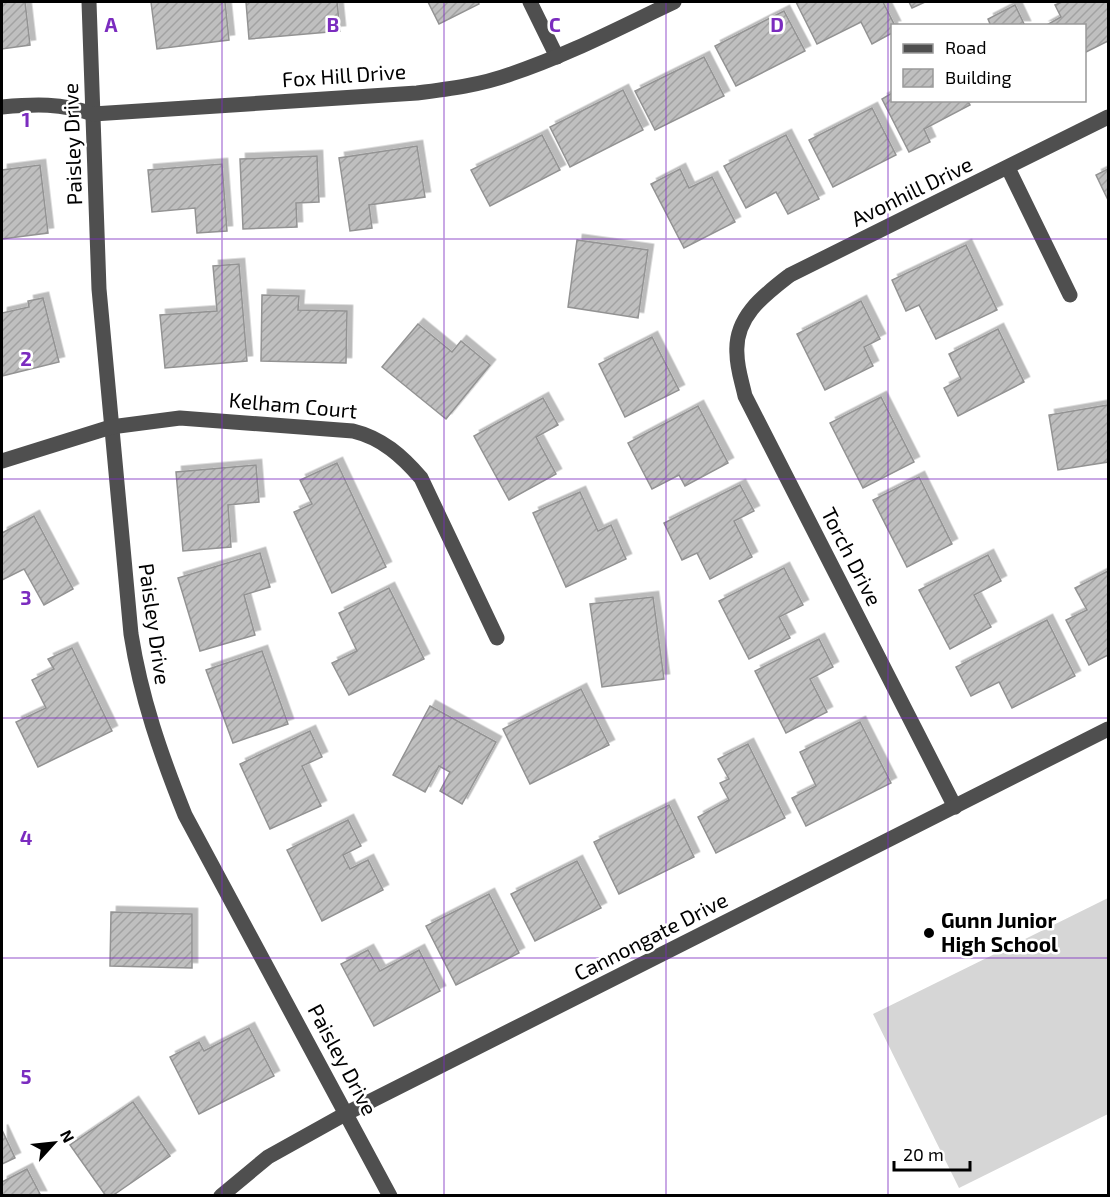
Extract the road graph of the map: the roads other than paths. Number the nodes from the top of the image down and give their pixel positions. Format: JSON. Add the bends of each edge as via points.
{"nodes":[{"id":1,"x":89,"y":2,"type":"edge"},
{"id":2,"x":530,"y":2,"type":"edge"},
{"id":3,"x":674,"y":2,"type":"edge"},
{"id":4,"x":557,"y":57,"type":"junction"},
{"id":5,"x":2,"y":107,"type":"edge"},
{"id":6,"x":93,"y":114,"type":"junction"},
{"id":7,"x":1108,"y":117,"type":"edge"},
{"id":8,"x":1008,"y":168,"type":"junction"},
{"id":9,"x":1070,"y":295,"type":"dead end"},
{"id":10,"x":744,"y":319,"type":"joint"},
{"id":11,"x":111,"y":427,"type":"junction"},
{"id":12,"x":2,"y":461,"type":"edge"},
{"id":13,"x":497,"y":639,"type":"dead end"},
{"id":14,"x":1108,"y":729,"type":"edge"},
{"id":15,"x":955,"y":807,"type":"junction"},
{"id":16,"x":347,"y":1113,"type":"junction"},
{"id":17,"x":221,"y":1196,"type":"edge"},
{"id":18,"x":390,"y":1196,"type":"edge"}],
"edges":[{"from":1,"to":6,"type":"street","name":"Paisley Drive"},
{"from":2,"to":4,"type":"street"},
{"from":3,"to":4,"type":"street","name":"Fox Hill Drive"},
{"from":4,"to":6,"type":"street","name":"Fox Hill Drive","via":[[509,75],[417,93]]},
{"from":5,"to":6,"type":"street","name":"Fox Hill Drive","via":[[68,105]]},
{"from":6,"to":11,"type":"street","name":"Paisley Drive","via":[[99,289]]},
{"from":7,"to":8,"type":"street","name":"Avonhill Drive"},
{"from":8,"to":9,"type":"street"},
{"from":8,"to":10,"type":"street","name":"Avonhill Drive","via":[[790,275],[761,297]]},
{"from":10,"to":15,"type":"street","name":"Torch Drive","via":[[736,352],[745,396]]},
{"from":11,"to":12,"type":"street","name":"Kelham Court"},
{"from":11,"to":13,"type":"street","name":"Kelham Court","via":[[180,418],[372,435],[404,458],[421,478]]},
{"from":11,"to":16,"type":"street","name":"Paisley Drive","via":[[130,634],[138,682],[160,753],[185,815]]},
{"from":14,"to":15,"type":"street","name":"Cannongate Drive"},
{"from":15,"to":16,"type":"street","name":"Cannongate Drive"},
{"from":16,"to":17,"type":"street","name":"Cannongate Drive","via":[[268,1157]]},
{"from":16,"to":18,"type":"street","name":"Paisley Drive"}]}
